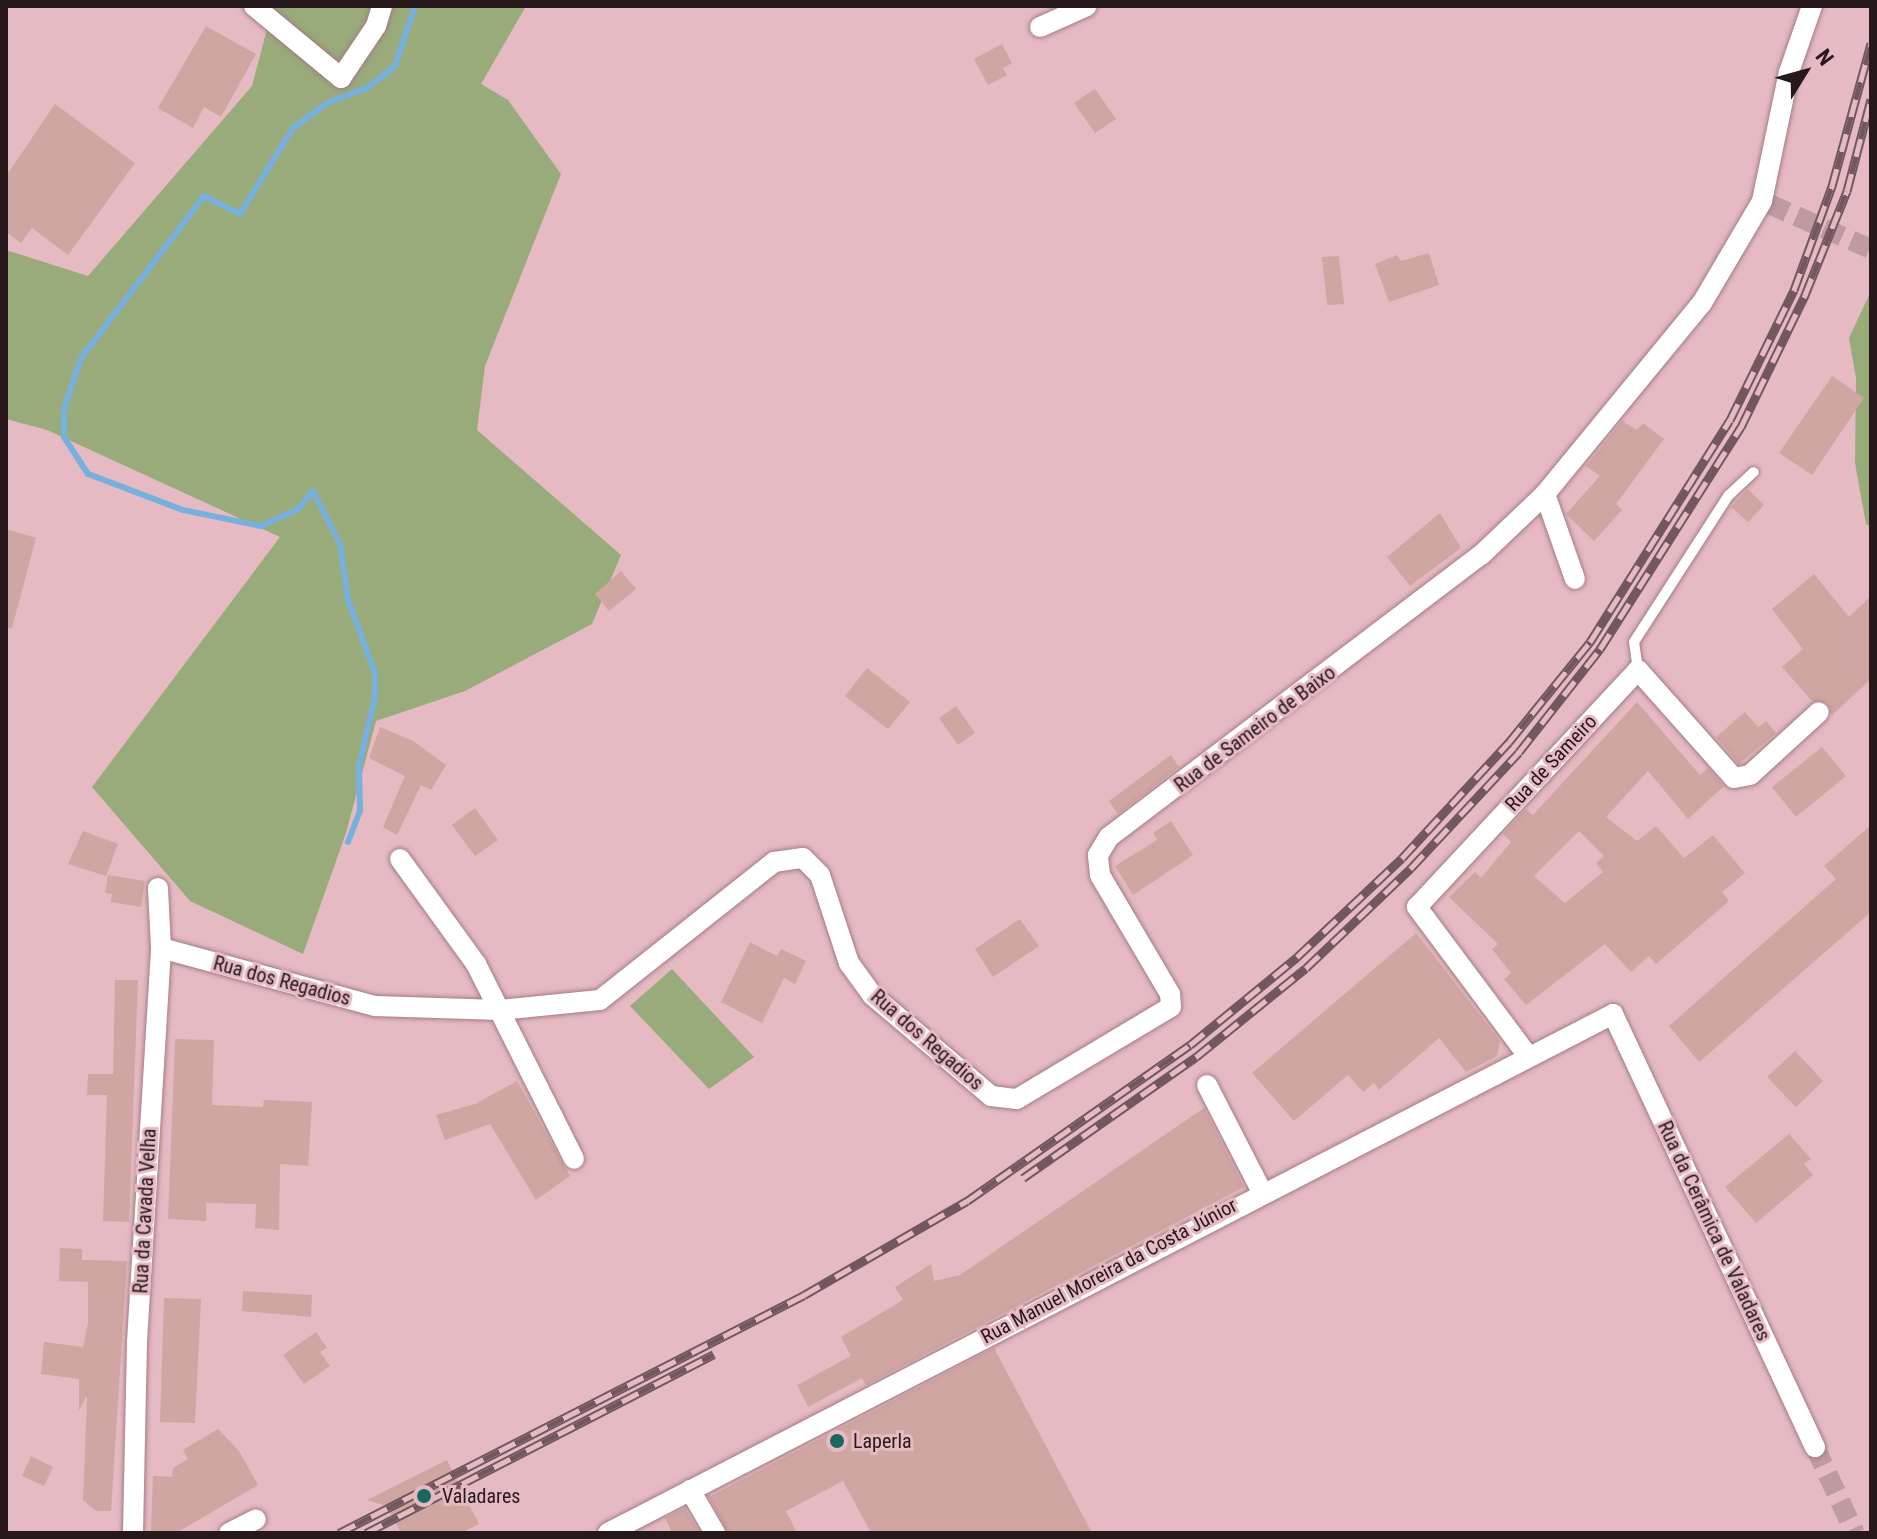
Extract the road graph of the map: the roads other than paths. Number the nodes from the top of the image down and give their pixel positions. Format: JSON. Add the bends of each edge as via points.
{"nodes":[{"id":1,"x":254,"y":6,"type":"edge"},
{"id":2,"x":382,"y":6,"type":"edge"},
{"id":3,"x":1087,"y":6,"type":"edge"},
{"id":4,"x":1812,"y":6,"type":"edge"},
{"id":5,"x":1040,"y":27,"type":"dead end"},
{"id":6,"x":1754,"y":472,"type":"dead end"},
{"id":7,"x":1545,"y":494,"type":"junction"},
{"id":8,"x":1575,"y":579,"type":"dead end"},
{"id":9,"x":1638,"y":670,"type":"junction"},
{"id":10,"x":1819,"y":712,"type":"dead end"},
{"id":11,"x":400,"y":859,"type":"dead end"},
{"id":12,"x":158,"y":888,"type":"dead end"},
{"id":13,"x":161,"y":948,"type":"junction"},
{"id":14,"x":1171,"y":1007,"type":"joint"},
{"id":15,"x":500,"y":1010,"type":"junction"},
{"id":16,"x":1613,"y":1014,"type":"joint"},
{"id":17,"x":1528,"y":1056,"type":"junction"},
{"id":18,"x":1207,"y":1085,"type":"dead end"},
{"id":19,"x":574,"y":1159,"type":"dead end"},
{"id":20,"x":1262,"y":1192,"type":"junction"},
{"id":21,"x":1815,"y":1447,"type":"tunnel mouth"},
{"id":22,"x":690,"y":1490,"type":"junction"},
{"id":23,"x":256,"y":1519,"type":"dead end"},
{"id":24,"x":133,"y":1533,"type":"edge"},
{"id":25,"x":229,"y":1533,"type":"edge"},
{"id":26,"x":608,"y":1533,"type":"edge"},
{"id":27,"x":715,"y":1533,"type":"edge"}],
"edges":[{"from":1,"to":2,"type":"street","via":[[341,78],[376,26]]},
{"from":3,"to":5,"type":"street"},
{"from":4,"to":7,"type":"street","name":"Rua de Sameiro de Baixo","via":[[1789,72],[1765,203],[1702,303]]},
{"from":6,"to":9,"type":"lane","via":[[1728,496],[1634,642]]},
{"from":7,"to":8,"type":"street"},
{"from":7,"to":14,"type":"street","name":"Rua de Sameiro de Baixo","via":[[1481,555],[1109,837],[1098,855],[1100,875],[1170,994]]},
{"from":9,"to":10,"type":"street","via":[[1734,778],[1750,775]]},
{"from":9,"to":17,"type":"street","name":"Rua de Sameiro","via":[[1417,907]]},
{"from":11,"to":15,"type":"street","via":[[476,964]]},
{"from":12,"to":13,"type":"street","name":"Rua da Cavada Velha"},
{"from":13,"to":15,"type":"street","name":"Rua dos Regadios","via":[[375,1006]]},
{"from":13,"to":24,"type":"street","name":"Rua da Cavada Velha","via":[[137,1342]]},
{"from":14,"to":15,"type":"street","name":"Rua dos Regadios","via":[[1017,1099],[991,1096],[872,995],[849,963],[820,875],[803,858],[774,862],[600,1000]]},
{"from":15,"to":19,"type":"street"},
{"from":16,"to":17,"type":"street","name":"Rua Manuel Moreira da Costa Júnior"},
{"from":16,"to":21,"type":"street","name":"Rua da Cerâmica de Valadares"},
{"from":17,"to":20,"type":"street","name":"Rua Manuel Moreira da Costa Júnior"},
{"from":18,"to":20,"type":"street"},
{"from":20,"to":22,"type":"street","name":"Rua Manuel Moreira da Costa Júnior"},
{"from":22,"to":26,"type":"street","name":"Rua Manuel Moreira da Costa Júnior"},
{"from":22,"to":27,"type":"street"},
{"from":23,"to":25,"type":"street"}]}
